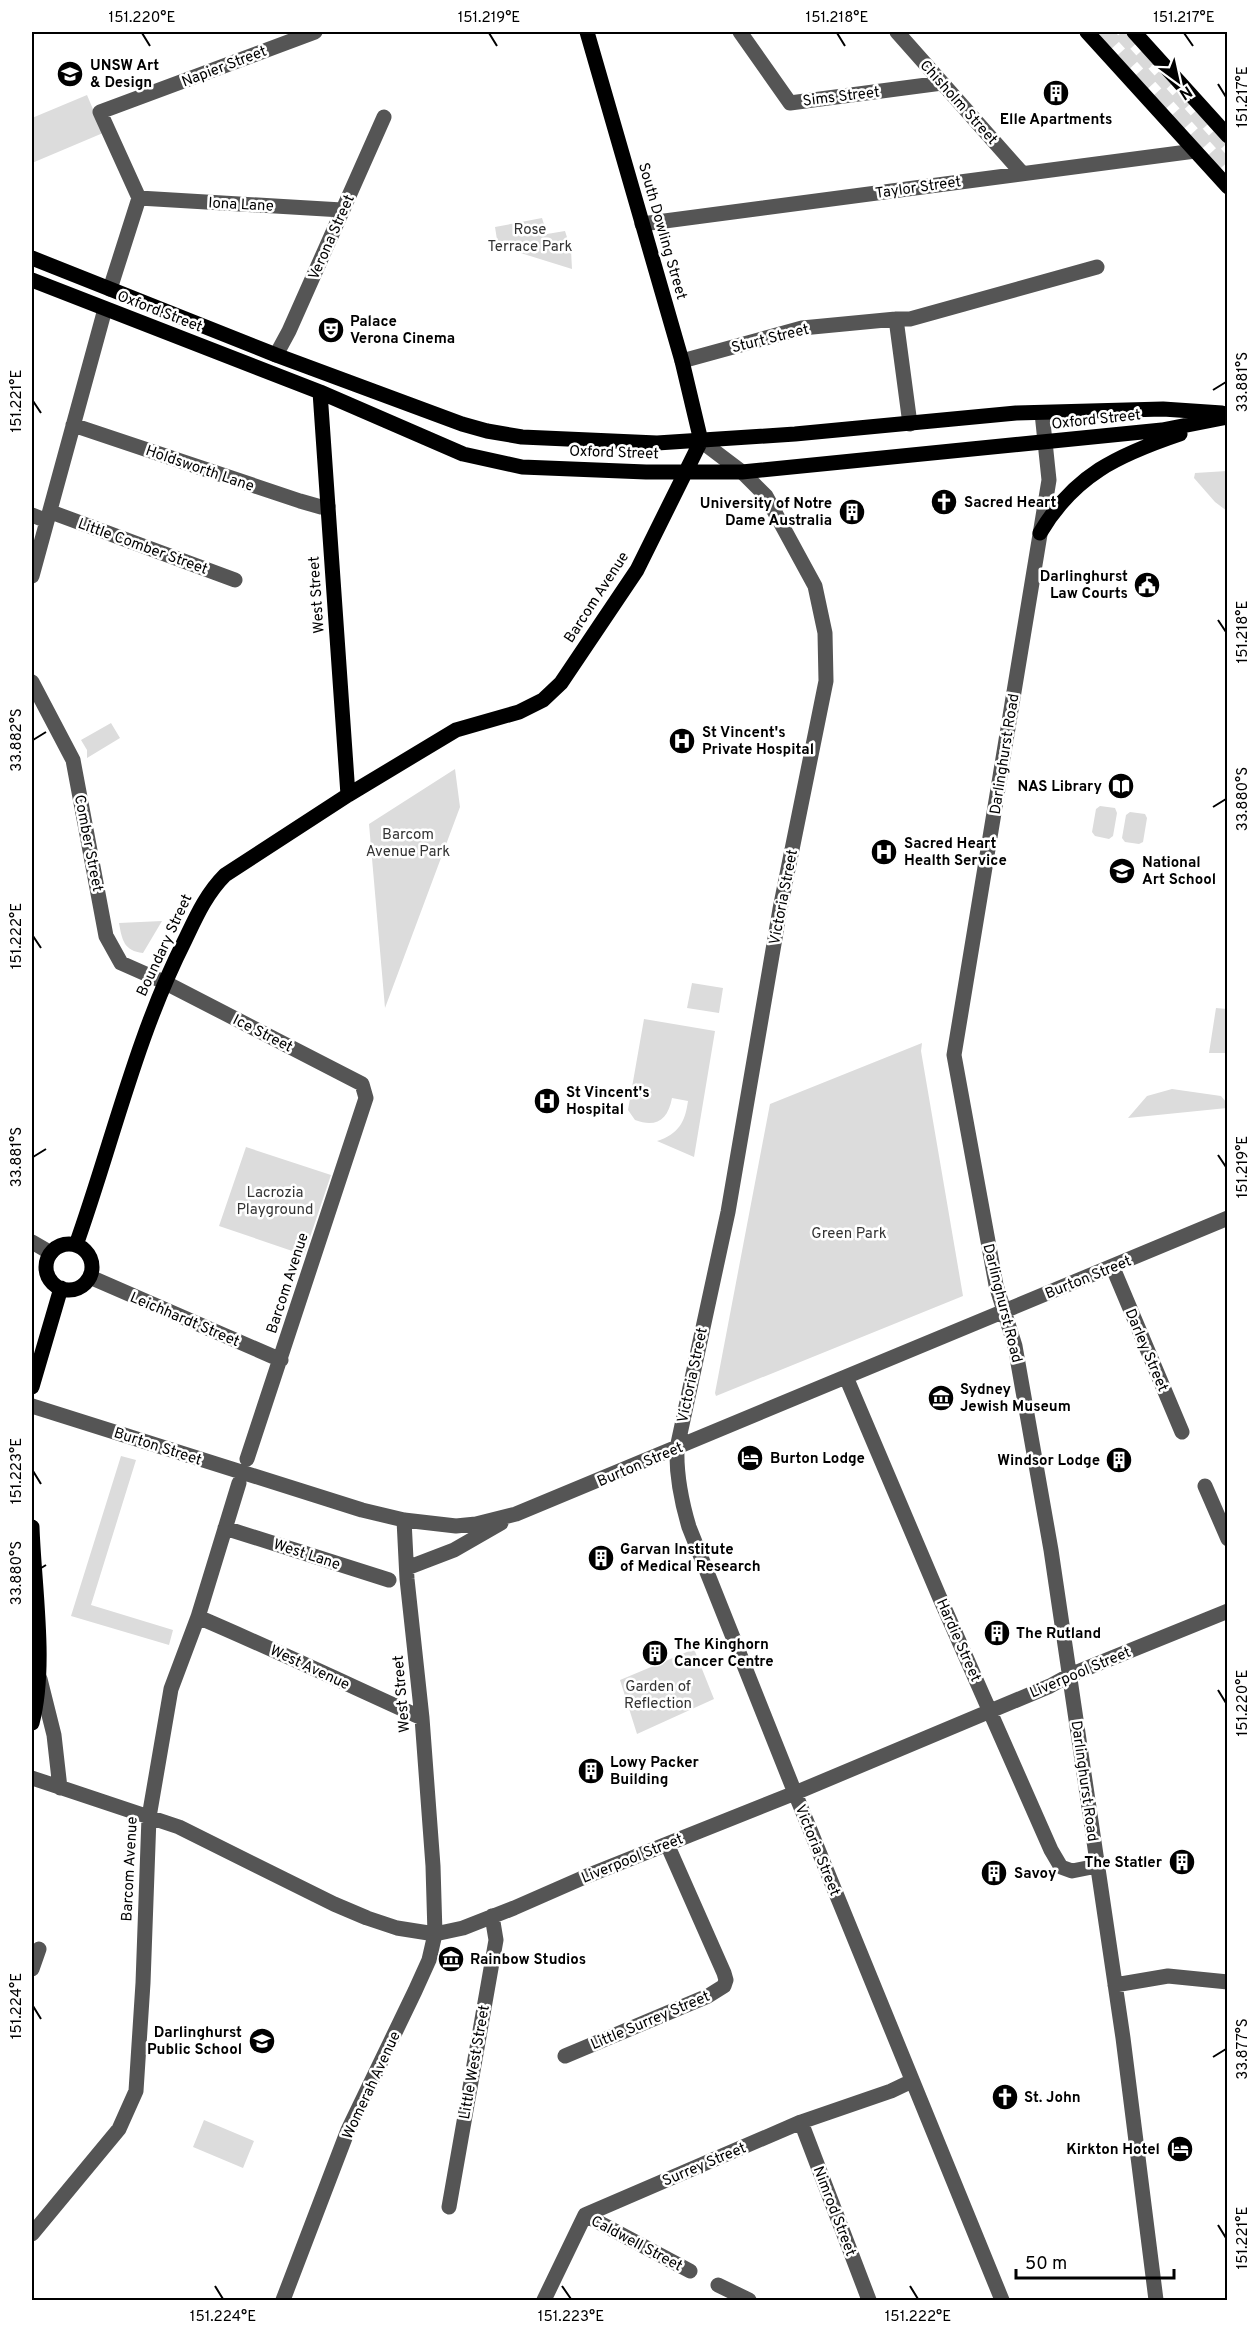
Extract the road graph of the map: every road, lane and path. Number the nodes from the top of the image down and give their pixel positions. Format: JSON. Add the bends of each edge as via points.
{"nodes":[{"id":1,"x":315,"y":32,"type":"edge"},
{"id":2,"x":587,"y":32,"type":"edge"},
{"id":3,"x":740,"y":32,"type":"edge"},
{"id":4,"x":897,"y":32,"type":"edge"},
{"id":5,"x":1087,"y":32,"type":"edge"},
{"id":6,"x":1134,"y":32,"type":"edge"},
{"id":7,"x":942,"y":83,"type":"junction"},
{"id":8,"x":384,"y":117,"type":"dead end"},
{"id":9,"x":1227,"y":136,"type":"edge"},
{"id":10,"x":1195,"y":151,"type":"junction"},
{"id":11,"x":1022,"y":173,"type":"junction"},
{"id":12,"x":1227,"y":187,"type":"edge"},
{"id":13,"x":139,"y":198,"type":"junction"},
{"id":14,"x":342,"y":210,"type":"junction"},
{"id":15,"x":642,"y":224,"type":"junction"},
{"id":16,"x":32,"y":258,"type":"edge"},
{"id":17,"x":1097,"y":267,"type":"dead end"},
{"id":18,"x":32,"y":280,"type":"edge"},
{"id":19,"x":111,"y":289,"type":"junction"},
{"id":20,"x":105,"y":309,"type":"junction"},
{"id":21,"x":896,"y":319,"type":"junction"},
{"id":22,"x":276,"y":355,"type":"junction"},
{"id":23,"x":682,"y":361,"type":"junction"},
{"id":24,"x":320,"y":392,"type":"junction"},
{"id":25,"x":1042,"y":413,"type":"junction"},
{"id":26,"x":1227,"y":417,"type":"edge"},
{"id":27,"x":910,"y":424,"type":"junction"},
{"id":28,"x":73,"y":425,"type":"junction"},
{"id":29,"x":701,"y":441,"type":"junction"},
{"id":30,"x":1045,"y":442,"type":"junction"},
{"id":31,"x":685,"y":472,"type":"junction"},
{"id":32,"x":742,"y":472,"type":"junction"},
{"id":33,"x":328,"y":506,"type":"junction"},
{"id":34,"x":32,"y":515,"type":"edge"},
{"id":35,"x":49,"y":517,"type":"junction"},
{"id":36,"x":1040,"y":533,"type":"junction"},
{"id":37,"x":32,"y":576,"type":"edge"},
{"id":38,"x":236,"y":580,"type":"dead end"},
{"id":39,"x":32,"y":682,"type":"edge"},
{"id":40,"x":543,"y":700,"type":"joint"},
{"id":41,"x":348,"y":795,"type":"junction"},
{"id":42,"x":164,"y":982,"type":"junction"},
{"id":43,"x":362,"y":1084,"type":"joint"},
{"id":44,"x":1227,"y":1218,"type":"edge"},
{"id":45,"x":32,"y":1242,"type":"edge"},
{"id":46,"x":76,"y":1245,"type":"junction"},
{"id":47,"x":51,"y":1253,"type":"junction"},
{"id":48,"x":1113,"y":1268,"type":"junction"},
{"id":49,"x":90,"y":1277,"type":"junction"},
{"id":50,"x":61,"y":1288,"type":"junction"},
{"id":51,"x":1005,"y":1311,"type":"junction"},
{"id":52,"x":281,"y":1360,"type":"junction"},
{"id":53,"x":846,"y":1377,"type":"junction"},
{"id":54,"x":32,"y":1387,"type":"edge"},
{"id":55,"x":32,"y":1406,"type":"edge"},
{"id":56,"x":1182,"y":1432,"type":"dead end"},
{"id":57,"x":677,"y":1448,"type":"junction"},
{"id":58,"x":247,"y":1459,"type":"dead end"},
{"id":59,"x":239,"y":1483,"type":"dead end"},
{"id":60,"x":1205,"y":1486,"type":"dead end"},
{"id":61,"x":516,"y":1514,"type":"junction"},
{"id":62,"x":404,"y":1520,"type":"junction"},
{"id":63,"x":32,"y":1527,"type":"edge"},
{"id":64,"x":225,"y":1528,"type":"junction"},
{"id":65,"x":1227,"y":1539,"type":"edge"},
{"id":66,"x":406,"y":1568,"type":"junction"},
{"id":67,"x":389,"y":1580,"type":"dead end"},
{"id":68,"x":1227,"y":1611,"type":"edge"},
{"id":69,"x":198,"y":1617,"type":"junction"},
{"id":70,"x":35,"y":1655,"type":"edge"},
{"id":71,"x":38,"y":1673,"type":"junction"},
{"id":72,"x":1070,"y":1675,"type":"junction"},
{"id":73,"x":990,"y":1711,"type":"junction"},
{"id":74,"x":422,"y":1718,"type":"junction"},
{"id":75,"x":32,"y":1723,"type":"edge"},
{"id":76,"x":32,"y":1778,"type":"edge"},
{"id":77,"x":60,"y":1788,"type":"junction"},
{"id":78,"x":795,"y":1792,"type":"junction"},
{"id":79,"x":149,"y":1817,"type":"junction"},
{"id":80,"x":667,"y":1844,"type":"junction"},
{"id":81,"x":433,"y":1866,"type":"joint"},
{"id":82,"x":1097,"y":1866,"type":"junction"},
{"id":83,"x":492,"y":1916,"type":"junction"},
{"id":84,"x":435,"y":1934,"type":"junction"},
{"id":85,"x":39,"y":1949,"type":"dead end"},
{"id":86,"x":32,"y":1969,"type":"edge"},
{"id":87,"x":1227,"y":1982,"type":"edge"},
{"id":88,"x":1115,"y":1985,"type":"junction"},
{"id":89,"x":566,"y":2056,"type":"dead end"},
{"id":90,"x":912,"y":2081,"type":"junction"},
{"id":91,"x":801,"y":2122,"type":"junction"},
{"id":92,"x":449,"y":2207,"type":"dead end"},
{"id":93,"x":585,"y":2215,"type":"junction"},
{"id":94,"x":32,"y":2234,"type":"edge"},
{"id":95,"x":690,"y":2271,"type":"dead end"},
{"id":96,"x":718,"y":2285,"type":"dead end"},
{"id":97,"x":284,"y":2301,"type":"edge"},
{"id":98,"x":544,"y":2301,"type":"edge"},
{"id":99,"x":748,"y":2301,"type":"edge"},
{"id":100,"x":869,"y":2301,"type":"edge"},
{"id":101,"x":1002,"y":2301,"type":"edge"},
{"id":102,"x":1156,"y":2301,"type":"edge"}],
"edges":[{"from":1,"to":13,"type":"street","name":"Napier Street","via":[[100,112]]},
{"from":2,"to":15,"type":"main road","name":"South Dowling Street"},
{"from":3,"to":7,"type":"street","name":"Sims Street","via":[[790,103]]},
{"from":4,"to":7,"type":"street","name":"Chisholm Street"},
{"from":5,"to":10,"type":"main road"},
{"from":6,"to":9,"type":"main road"},
{"from":7,"to":11,"type":"street","name":"Chisholm Street"},
{"from":8,"to":14,"type":"street","name":"Verona Street"},
{"from":10,"to":11,"type":"street","name":"Taylor Street"},
{"from":10,"to":12,"type":"main road"},
{"from":11,"to":15,"type":"street","name":"Taylor Street"},
{"from":13,"to":14,"type":"street","name":"Iona Lane"},
{"from":13,"to":19,"type":"street"},
{"from":14,"to":22,"type":"street","name":"Verona Street"},
{"from":15,"to":23,"type":"main road","name":"South Dowling Street"},
{"from":16,"to":19,"type":"main road","name":"Oxford Street"},
{"from":17,"to":21,"type":"street","name":"Sturt Street","via":[[910,319]]},
{"from":18,"to":20,"type":"main road","name":"Oxford Street"},
{"from":19,"to":22,"type":"main road","name":"Oxford Street"},
{"from":20,"to":24,"type":"main road","name":"Oxford Street"},
{"from":20,"to":28,"type":"street"},
{"from":21,"to":23,"type":"street","name":"Sturt Street","via":[[802,328]]},
{"from":21,"to":27,"type":"street"},
{"from":22,"to":29,"type":"main road","name":"Oxford Street","via":[[487,431],[522,437]]},
{"from":23,"to":29,"type":"main road","name":"South Dowling Street"},
{"from":24,"to":31,"type":"main road","name":"Oxford Street","via":[[463,454],[495,462],[522,467]]},
{"from":24,"to":33,"type":"main road","name":"West Street"},
{"from":25,"to":26,"type":"main road","name":"Oxford Street","via":[[1163,409]]},
{"from":25,"to":27,"type":"main road","name":"Oxford Street"},
{"from":25,"to":30,"type":"street","name":"Darlinghurst Road"},
{"from":26,"to":30,"type":"main road","name":"Oxford Street","via":[[1162,430]]},
{"from":26,"to":36,"type":"main road","via":[[1140,449],[1095,472],[1066,495]]},
{"from":27,"to":29,"type":"main road","name":"Oxford Street"},
{"from":28,"to":33,"type":"street","name":"Holdsworth Lane","via":[[300,501]]},
{"from":28,"to":35,"type":"street"},
{"from":29,"to":31,"type":"main road","name":"Barcom Avenue"},
{"from":29,"to":32,"type":"street","name":"Victoria Street"},
{"from":30,"to":32,"type":"main road","name":"Oxford Street"},
{"from":30,"to":36,"type":"street","name":"Darlinghurst Road","via":[[1049,480]]},
{"from":31,"to":32,"type":"main road","name":"Oxford Street"},
{"from":31,"to":40,"type":"main road","name":"Barcom Avenue","via":[[637,570],[561,683]]},
{"from":32,"to":57,"type":"street","name":"Victoria Street","via":[[768,500],[815,586],[825,633],[826,681],[778,920],[728,1212]]},
{"from":33,"to":41,"type":"main road","name":"West Street"},
{"from":34,"to":35,"type":"street","name":"Little Comber Street"},
{"from":35,"to":37,"type":"street"},
{"from":35,"to":38,"type":"street","name":"Little Comber Street"},
{"from":36,"to":51,"type":"street","name":"Darlinghurst Road","via":[[954,1055],[996,1285]]},
{"from":39,"to":42,"type":"street","name":"Comber Street","via":[[74,760],[106,936],[121,963]]},
{"from":40,"to":41,"type":"main road","name":"Boundary Street","via":[[519,712],[456,730]]},
{"from":41,"to":42,"type":"main road","name":"Boundary Street","via":[[225,875],[210,889]]},
{"from":42,"to":43,"type":"street","name":"Ice Street"},
{"from":42,"to":46,"type":"main road","name":"Boundary Street"},
{"from":43,"to":52,"type":"street","name":"Barcom Avenue","via":[[366,1098]]},
{"from":44,"to":48,"type":"street","name":"Burton Street"},
{"from":45,"to":47,"type":"street"},
{"from":46,"to":47,"type":"main road","via":[[62,1245]]},
{"from":46,"to":49,"type":"main road","via":[[89,1254]]},
{"from":47,"to":50,"type":"main road","via":[[48,1274]]},
{"from":48,"to":51,"type":"street","name":"Burton Street"},
{"from":48,"to":56,"type":"street","name":"Darley Street"},
{"from":49,"to":50,"type":"main road","via":[[78,1288]]},
{"from":49,"to":52,"type":"street","name":"Leichhardt Street"},
{"from":50,"to":54,"type":"main road"},
{"from":51,"to":53,"type":"street","name":"Burton Street"},
{"from":51,"to":72,"type":"street","name":"Darlinghurst Road","via":[[1016,1346]]},
{"from":52,"to":58,"type":"street","name":"Barcom Avenue"},
{"from":53,"to":57,"type":"street","name":"Burton Street"},
{"from":53,"to":73,"type":"street","name":"Hardie Street"},
{"from":55,"to":62,"type":"street","name":"Burton Street"},
{"from":57,"to":61,"type":"street","name":"Burton Street"},
{"from":57,"to":78,"type":"street","name":"Victoria Street","via":[[679,1493],[689,1527]]},
{"from":59,"to":64,"type":"street","name":"Barcom Avenue"},
{"from":60,"to":65,"type":"street"},
{"from":61,"to":62,"type":"street","name":"Burton Street","via":[[456,1526]]},
{"from":61,"to":66,"type":"street","via":[[454,1550]]},
{"from":62,"to":66,"type":"street","name":"West Street"},
{"from":63,"to":70,"type":"main road"},
{"from":64,"to":67,"type":"street","name":"West Lane"},
{"from":64,"to":69,"type":"street","name":"Barcom Avenue"},
{"from":66,"to":74,"type":"street","name":"West Street"},
{"from":68,"to":72,"type":"street","name":"Liverpool Street"},
{"from":69,"to":74,"type":"street","name":"West Avenue"},
{"from":69,"to":79,"type":"street","name":"Barcom Avenue","via":[[171,1689]]},
{"from":70,"to":71,"type":"main road"},
{"from":71,"to":75,"type":"main road"},
{"from":71,"to":77,"type":"street","via":[[54,1735]]},
{"from":72,"to":73,"type":"street","name":"Liverpool Street"},
{"from":72,"to":82,"type":"street","name":"Darlinghurst Road"},
{"from":73,"to":78,"type":"street","name":"Liverpool Street"},
{"from":73,"to":82,"type":"street","name":"Hardie Street","via":[[1061,1867],[1072,1871]]},
{"from":74,"to":81,"type":"street","name":"West Street"},
{"from":76,"to":77,"type":"street","name":"Liverpool Street"},
{"from":77,"to":79,"type":"street","name":"Liverpool Street"},
{"from":78,"to":80,"type":"street","name":"Liverpool Street"},
{"from":78,"to":90,"type":"street","name":"Victoria Street"},
{"from":79,"to":84,"type":"street","name":"Liverpool Street","via":[[179,1827],[367,1918]]},
{"from":79,"to":94,"type":"street","name":"Barcom Avenue","via":[[136,2091],[119,2129]]},
{"from":80,"to":83,"type":"street","name":"Liverpool Street"},
{"from":80,"to":89,"type":"street","name":"Little Surrey Street","via":[[726,1980],[724,1986]]},
{"from":81,"to":84,"type":"street","name":"Womerah Avenue"},
{"from":82,"to":88,"type":"street","name":"Darlinghurst Road"},
{"from":83,"to":84,"type":"street","name":"Liverpool Street"},
{"from":83,"to":92,"type":"street","name":"Little West Street","via":[[496,1940]]},
{"from":84,"to":97,"type":"street","name":"Womerah Avenue","via":[[429,1960],[348,2130]]},
{"from":85,"to":86,"type":"street"},
{"from":87,"to":88,"type":"street","via":[[1168,1976]]},
{"from":88,"to":102,"type":"street","name":"Darlinghurst Road"},
{"from":90,"to":91,"type":"street","name":"Surrey Street"},
{"from":90,"to":101,"type":"street","name":"Victoria Street"},
{"from":91,"to":93,"type":"street","name":"Surrey Street"},
{"from":91,"to":100,"type":"street","name":"Nimrod Street"},
{"from":93,"to":95,"type":"street","name":"Caldwell Street"},
{"from":93,"to":98,"type":"street"},
{"from":96,"to":99,"type":"street"}]}
